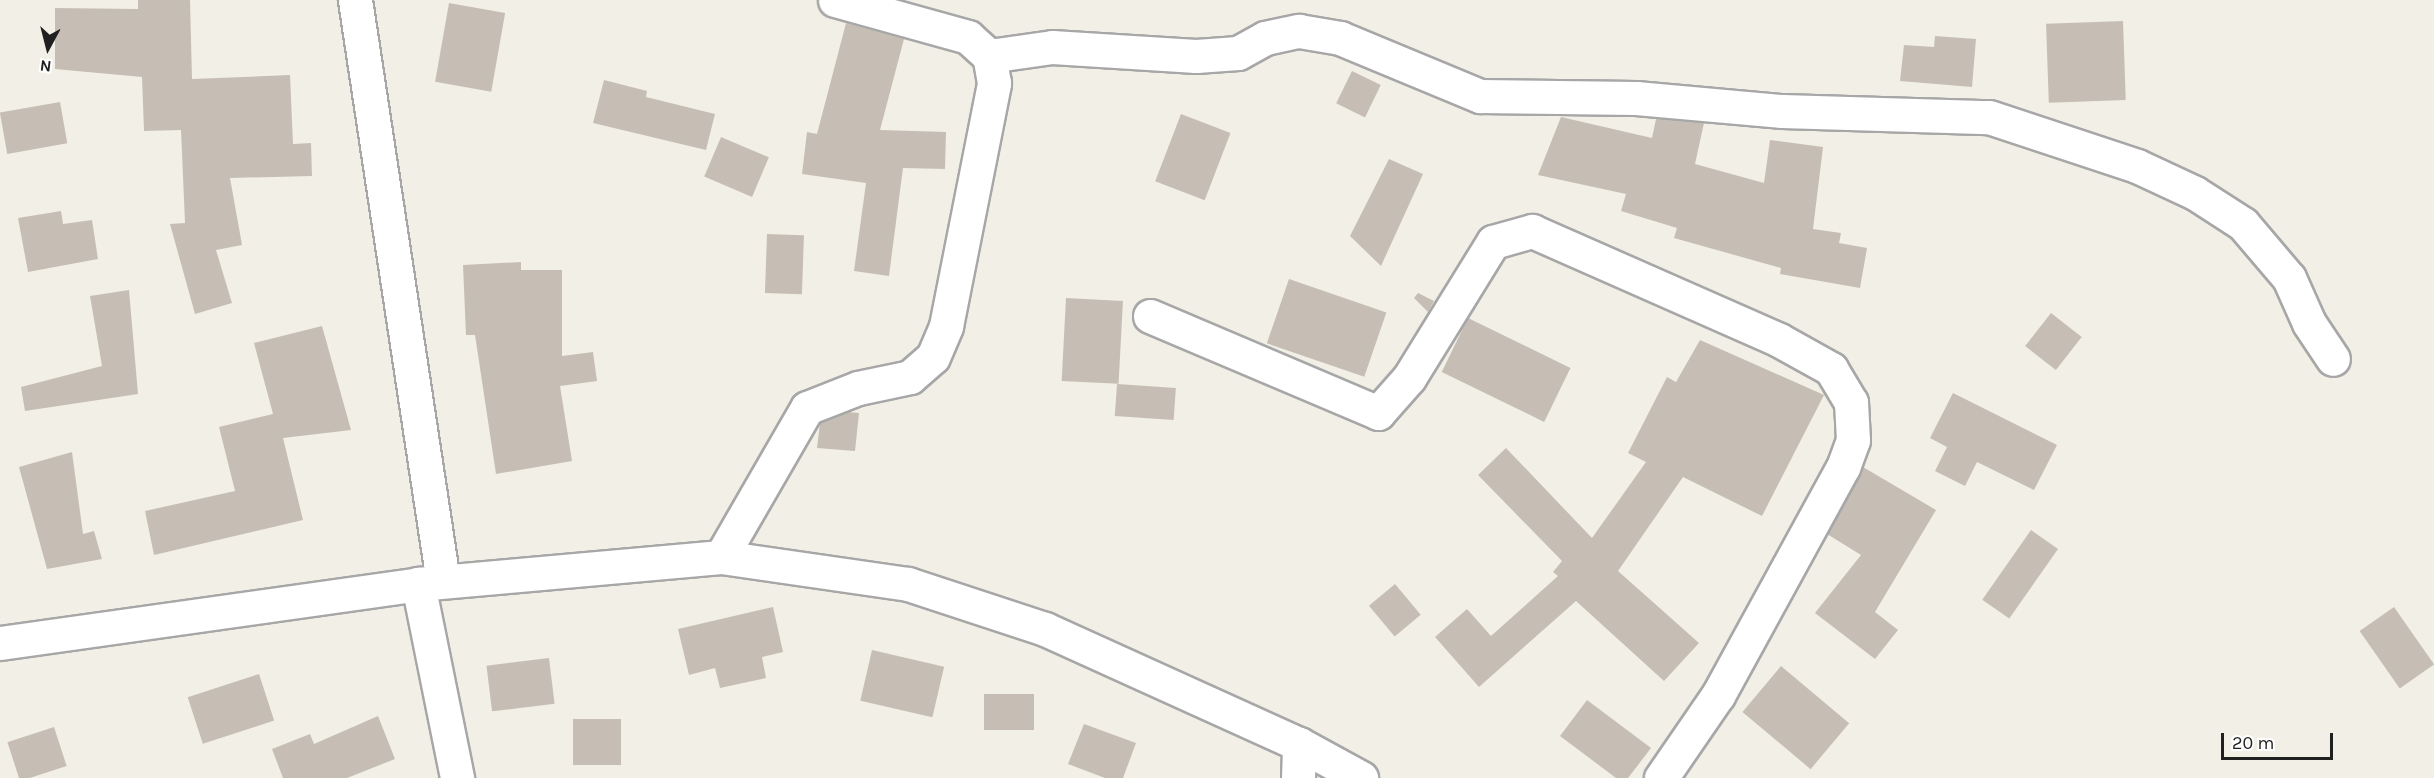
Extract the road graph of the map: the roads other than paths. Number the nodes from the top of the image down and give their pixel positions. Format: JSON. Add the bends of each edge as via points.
{"nodes":[{"id":1,"x":355,"y":0,"type":"edge"},
{"id":2,"x":835,"y":0,"type":"edge"},
{"id":3,"x":989,"y":56,"type":"junction"},
{"id":4,"x":1150,"y":316,"type":"dead end"},
{"id":5,"x":2333,"y":358,"type":"dead end"},
{"id":6,"x":721,"y":556,"type":"junction"},
{"id":7,"x":430,"y":582,"type":"junction"},
{"id":8,"x":0,"y":643,"type":"edge"},
{"id":9,"x":1299,"y":744,"type":"junction"},
{"id":10,"x":457,"y":778,"type":"edge"},
{"id":11,"x":1298,"y":778,"type":"edge"},
{"id":12,"x":1361,"y":778,"type":"edge"},
{"id":13,"x":1661,"y":778,"type":"edge"}],
"edges":[{"from":1,"to":7,"type":"street"},
{"from":2,"to":3,"type":"street","via":[[968,37]]},
{"from":3,"to":5,"type":"street","via":[[1052,47],[1196,56],[1238,53],[1265,38],[1299,31],[1340,38],[1480,96],[1636,98],[1782,111],[1989,117],[2137,166],[2195,193],[2243,224],[2289,278],[2309,323]]},
{"from":3,"to":6,"type":"street","via":[[994,83],[946,326],[933,357],[910,377],[858,388],[807,408]]},
{"from":4,"to":13,"type":"street","via":[[1378,413],[1409,378],[1494,242],[1532,231],[1779,340],[1830,369],[1851,402],[1853,440],[1843,467],[1718,695]]},
{"from":6,"to":7,"type":"street"},
{"from":6,"to":9,"type":"street","via":[[908,584],[1045,629]]},
{"from":7,"to":8,"type":"street"},
{"from":7,"to":10,"type":"street"},
{"from":9,"to":11,"type":"street"},
{"from":9,"to":12,"type":"street"}]}
